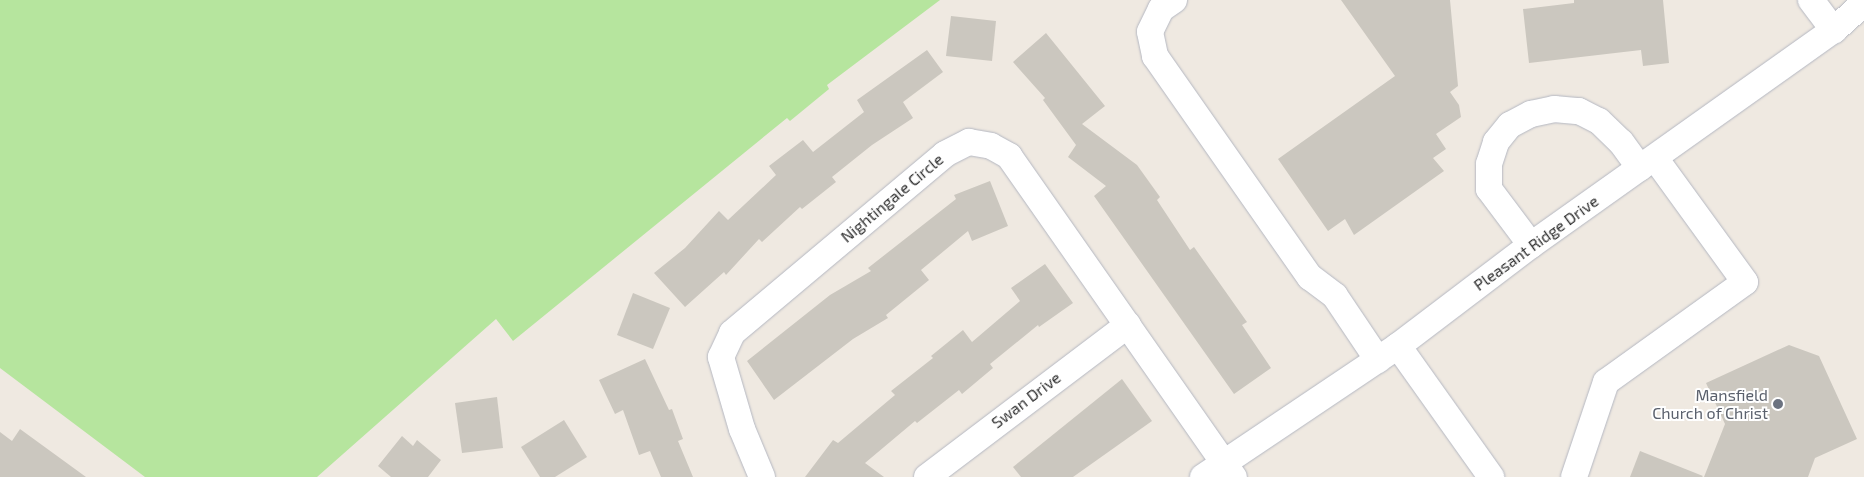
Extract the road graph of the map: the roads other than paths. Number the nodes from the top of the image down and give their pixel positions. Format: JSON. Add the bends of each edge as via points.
{"nodes":[{"id":1,"x":1174,"y":0,"type":"edge"},
{"id":2,"x":1811,"y":0,"type":"edge"},
{"id":3,"x":1864,"y":3,"type":"edge"},
{"id":4,"x":1834,"y":30,"type":"junction"},
{"id":5,"x":1647,"y":163,"type":"junction"},
{"id":6,"x":1531,"y":245,"type":"junction"},
{"id":7,"x":1128,"y":325,"type":"junction"},
{"id":8,"x":1388,"y":353,"type":"junction"},
{"id":9,"x":1220,"y":472,"type":"edge"},
{"id":10,"x":762,"y":477,"type":"edge"},
{"id":11,"x":927,"y":477,"type":"edge"},
{"id":12,"x":1491,"y":477,"type":"edge"},
{"id":13,"x":1574,"y":477,"type":"edge"}],
"edges":[{"from":1,"to":8,"type":"street","via":[[1161,9],[1150,32],[1155,56],[1310,277],[1335,296]]},
{"from":2,"to":4,"type":"street"},
{"from":3,"to":4,"type":"street","name":"Pleasant Ridge Drive"},
{"from":4,"to":5,"type":"street","name":"Pleasant Ridge Drive"},
{"from":5,"to":6,"type":"street","name":"Pleasant Ridge Drive"},
{"from":5,"to":6,"type":"street","via":[[1599,121],[1579,111],[1554,109],[1531,114],[1510,125],[1496,142],[1489,164],[1489,189]]},
{"from":5,"to":13,"type":"street","via":[[1745,282],[1606,382]]},
{"from":6,"to":8,"type":"street","name":"Pleasant Ridge Drive"},
{"from":7,"to":9,"type":"street","name":"Nightingale Circle"},
{"from":7,"to":10,"type":"street","name":"Nightingale Circle","via":[[1009,156],[991,146],[969,142],[945,154],[732,333],[721,357],[742,428]]},
{"from":7,"to":11,"type":"street","name":"Swan Drive"},
{"from":8,"to":9,"type":"street","name":"Pleasant Ridge Drive"},
{"from":8,"to":12,"type":"street"}]}
